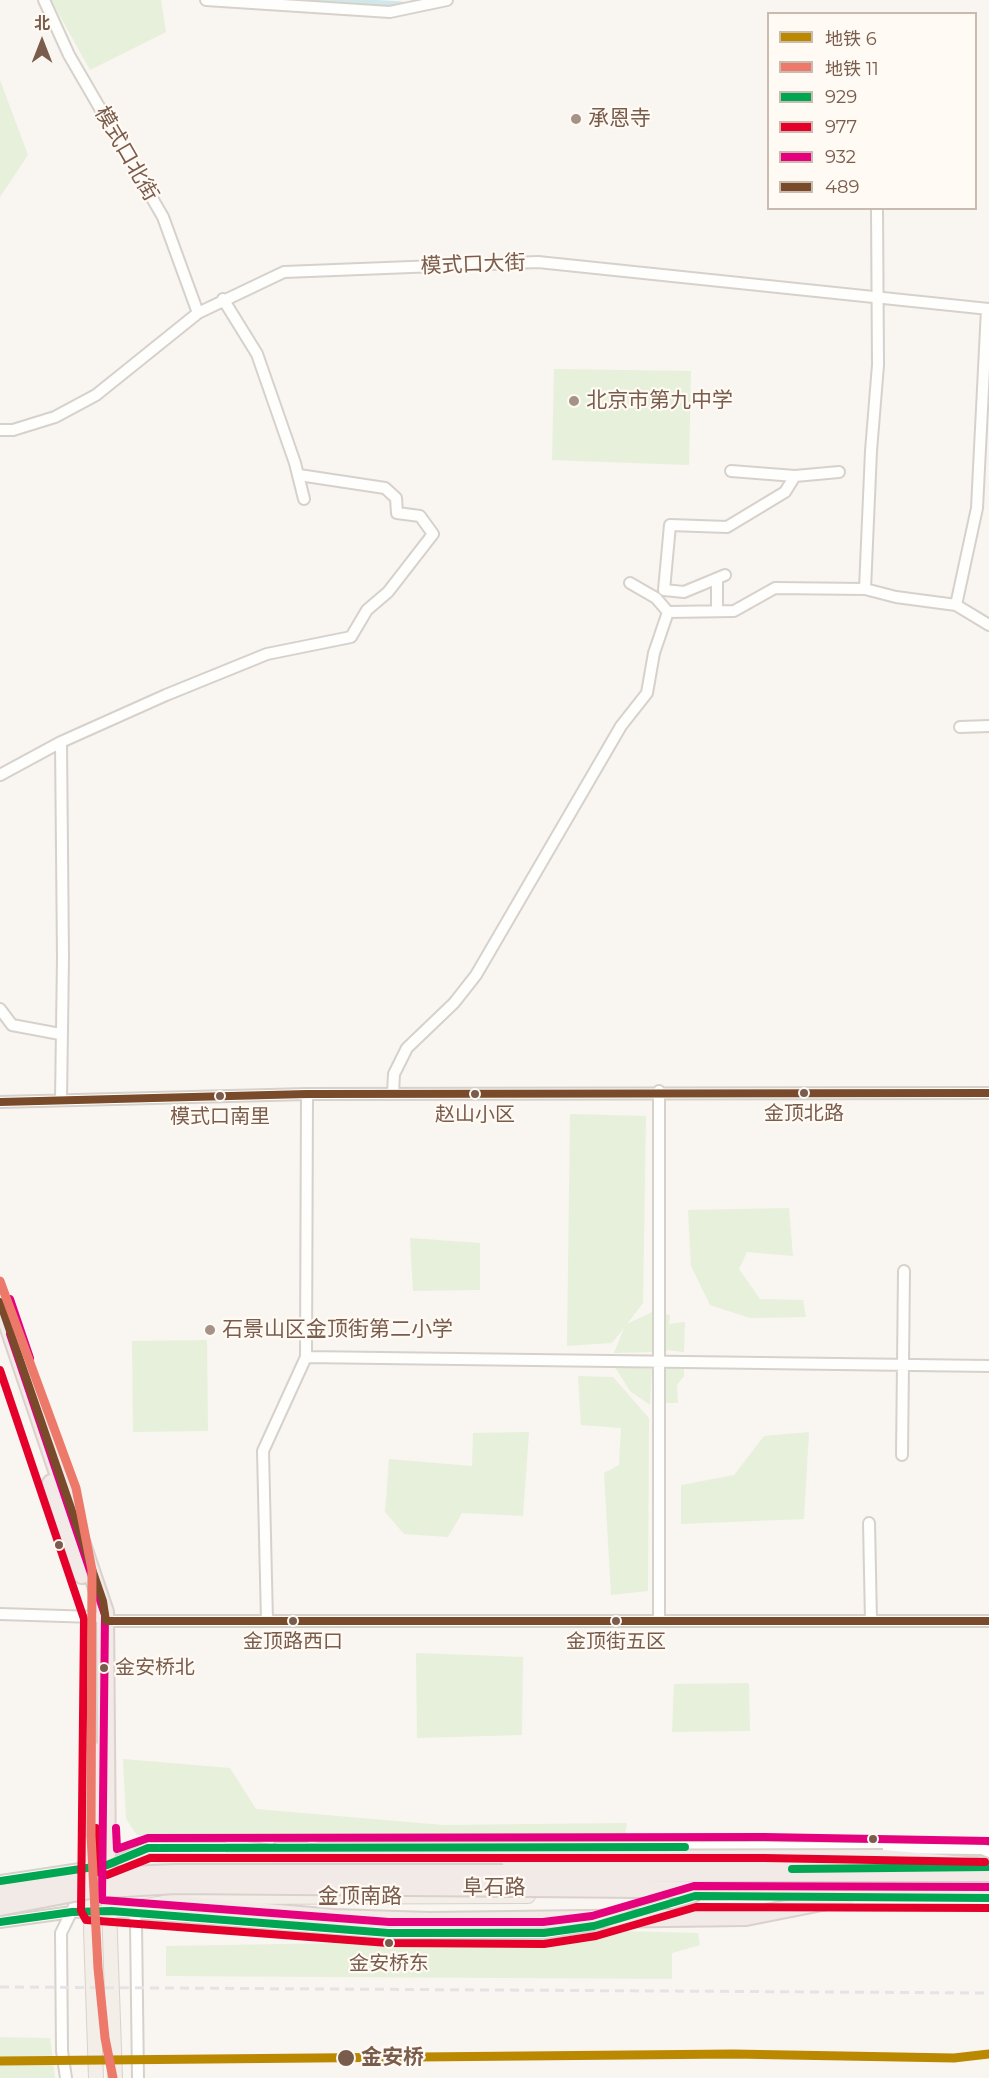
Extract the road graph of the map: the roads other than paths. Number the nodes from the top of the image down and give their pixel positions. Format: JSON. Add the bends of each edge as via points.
{"nodes":[{"id":1,"x":44,"y":0,"type":"edge"},
{"id":2,"x":206,"y":0,"type":"edge"},
{"id":3,"x":447,"y":0,"type":"edge"},
{"id":4,"x":877,"y":210,"type":"edge"},
{"id":5,"x":878,"y":298,"type":"junction"},
{"id":6,"x":223,"y":299,"type":"junction"},
{"id":7,"x":988,"y":309,"type":"edge"},
{"id":8,"x":198,"y":313,"type":"junction"},
{"id":9,"x":0,"y":430,"type":"edge"},
{"id":10,"x":731,"y":471,"type":"dead end"},
{"id":11,"x":839,"y":472,"type":"dead end"},
{"id":12,"x":298,"y":476,"type":"junction"},
{"id":13,"x":795,"y":476,"type":"junction"},
{"id":14,"x":304,"y":499,"type":"dead end"},
{"id":15,"x":630,"y":583,"type":"dead end"},
{"id":16,"x":865,"y":589,"type":"junction"},
{"id":17,"x":956,"y":605,"type":"junction"},
{"id":18,"x":717,"y":611,"type":"junction"},
{"id":19,"x":668,"y":612,"type":"junction"},
{"id":20,"x":989,"y":625,"type":"edge"},
{"id":21,"x":989,"y":726,"type":"edge"},
{"id":22,"x":960,"y":727,"type":"dead end"},
{"id":23,"x":61,"y":742,"type":"junction"},
{"id":24,"x":0,"y":775,"type":"edge"},
{"id":25,"x":0,"y":1009,"type":"edge"},
{"id":26,"x":60,"y":1034,"type":"junction"},
{"id":27,"x":659,"y":1091,"type":"junction"},
{"id":28,"x":393,"y":1093,"type":"junction"},
{"id":29,"x":989,"y":1093,"type":"edge"},
{"id":30,"x":307,"y":1094,"type":"junction"},
{"id":31,"x":61,"y":1100,"type":"junction"},
{"id":32,"x":0,"y":1102,"type":"edge"},
{"id":33,"x":904,"y":1271,"type":"dead end"},
{"id":34,"x":0,"y":1302,"type":"edge"},
{"id":35,"x":0,"y":1337,"type":"edge"},
{"id":36,"x":306,"y":1357,"type":"junction"},
{"id":37,"x":659,"y":1360,"type":"junction"},
{"id":38,"x":902,"y":1366,"type":"junction"},
{"id":39,"x":989,"y":1366,"type":"edge"},
{"id":40,"x":902,"y":1455,"type":"dead end"},
{"id":41,"x":869,"y":1523,"type":"dead end"},
{"id":42,"x":0,"y":1614,"type":"edge"},
{"id":43,"x":101,"y":1619,"type":"junction"},
{"id":44,"x":267,"y":1621,"type":"junction"},
{"id":45,"x":659,"y":1621,"type":"junction"},
{"id":46,"x":871,"y":1621,"type":"junction"},
{"id":47,"x":989,"y":1621,"type":"edge"},
{"id":48,"x":685,"y":1847,"type":"junction"},
{"id":49,"x":868,"y":1848,"type":"junction"},
{"id":50,"x":312,"y":1849,"type":"junction"},
{"id":51,"x":989,"y":1852,"type":"edge"},
{"id":52,"x":235,"y":1854,"type":"junction"},
{"id":53,"x":332,"y":1858,"type":"junction"},
{"id":54,"x":100,"y":1866,"type":"junction"},
{"id":55,"x":989,"y":1867,"type":"edge"},
{"id":56,"x":716,"y":1869,"type":"junction"},
{"id":57,"x":844,"y":1869,"type":"junction"},
{"id":58,"x":316,"y":1870,"type":"junction"},
{"id":59,"x":989,"y":1873,"type":"edge"},
{"id":60,"x":0,"y":1881,"type":"edge"},
{"id":61,"x":875,"y":1891,"type":"junction"},
{"id":62,"x":989,"y":1891,"type":"edge"},
{"id":63,"x":0,"y":1893,"type":"edge"},
{"id":64,"x":695,"y":1896,"type":"junction"},
{"id":65,"x":989,"y":1898,"type":"edge"},
{"id":66,"x":166,"y":1903,"type":"junction"},
{"id":67,"x":0,"y":1907,"type":"edge"},
{"id":68,"x":91,"y":1911,"type":"junction"},
{"id":69,"x":111,"y":1911,"type":"junction"},
{"id":70,"x":134,"y":1911,"type":"junction"},
{"id":71,"x":72,"y":1912,"type":"junction"},
{"id":72,"x":0,"y":1922,"type":"edge"},
{"id":73,"x":66,"y":2078,"type":"edge"},
{"id":74,"x":96,"y":2078,"type":"edge"},
{"id":75,"x":115,"y":2078,"type":"edge"},
{"id":76,"x":138,"y":2078,"type":"edge"}],
"edges":[{"from":1,"to":8,"type":"street","name":"模式口北街","via":[[69,55],[163,217]]},
{"from":2,"to":3,"type":"street","via":[[390,12]]},
{"from":4,"to":5,"type":"street"},
{"from":5,"to":6,"type":"street","name":"模式口大街","via":[[538,262],[284,272]]},
{"from":5,"to":7,"type":"street","name":"模式口大街"},
{"from":5,"to":16,"type":"street"},
{"from":6,"to":8,"type":"street","name":"模式口大街"},
{"from":6,"to":12,"type":"street","via":[[257,354]]},
{"from":7,"to":17,"type":"street","via":[[977,508]]},
{"from":8,"to":9,"type":"street","name":"模式口大街","via":[[96,395],[55,417]]},
{"from":10,"to":13,"type":"street"},
{"from":11,"to":13,"type":"street"},
{"from":12,"to":14,"type":"street"},
{"from":12,"to":23,"type":"street","via":[[385,488],[396,498],[397,513],[420,516],[433,534],[388,592],[368,610],[351,637],[267,654]]},
{"from":13,"to":18,"type":"street","via":[[785,492],[726,527],[670,525],[664,590],[684,592],[721,577]]},
{"from":15,"to":19,"type":"street","via":[[656,598]]},
{"from":16,"to":17,"type":"street"},
{"from":16,"to":18,"type":"street","via":[[775,588],[734,611]]},
{"from":17,"to":20,"type":"street"},
{"from":18,"to":19,"type":"street"},
{"from":19,"to":28,"type":"street","via":[[654,653],[647,693],[621,726],[476,975],[454,1003],[407,1048],[394,1074]]},
{"from":21,"to":22,"type":"street"},
{"from":23,"to":24,"type":"street"},
{"from":23,"to":26,"type":"street"},
{"from":25,"to":26,"type":"street","via":[[12,1025]]},
{"from":26,"to":31,"type":"street"},
{"from":27,"to":28,"type":"street"},
{"from":27,"to":29,"type":"street"},
{"from":27,"to":37,"type":"street"},
{"from":28,"to":30,"type":"street"},
{"from":30,"to":31,"type":"street"},
{"from":30,"to":36,"type":"street"},
{"from":31,"to":32,"type":"street"},
{"from":33,"to":38,"type":"street"},
{"from":34,"to":43,"type":"highway","via":[[103,1601]]},
{"from":35,"to":43,"type":"highway"},
{"from":36,"to":37,"type":"street"},
{"from":36,"to":44,"type":"street","via":[[264,1451]]},
{"from":37,"to":38,"type":"street"},
{"from":37,"to":45,"type":"street"},
{"from":38,"to":39,"type":"street"},
{"from":38,"to":40,"type":"street"},
{"from":41,"to":46,"type":"street"},
{"from":42,"to":43,"type":"street"},
{"from":43,"to":44,"type":"street"},
{"from":43,"to":54,"type":"highway"},
{"from":44,"to":45,"type":"street"},
{"from":45,"to":46,"type":"street"},
{"from":46,"to":47,"type":"street"},
{"from":48,"to":49,"type":"street"},
{"from":48,"to":50,"type":"street"},
{"from":48,"to":56,"type":"street"},
{"from":49,"to":51,"type":"street"},
{"from":49,"to":57,"type":"street"},
{"from":50,"to":52,"type":"street"},
{"from":50,"to":53,"type":"highway"},
{"from":52,"to":53,"type":"highway"},
{"from":52,"to":54,"type":"main road"},
{"from":52,"to":58,"type":"main road"},
{"from":53,"to":55,"type":"highway","bridge":true,"via":[[883,1858]]},
{"from":54,"to":58,"type":"main road","name":"金顶南路","via":[[121,1871]]},
{"from":54,"to":60,"type":"street"},
{"from":54,"to":68,"type":"main road"},
{"from":54,"to":69,"type":"main road"},
{"from":54,"to":71,"type":"street"},
{"from":55,"to":57,"type":"main road","name":"金顶南路"},
{"from":56,"to":57,"type":"main road","name":"金顶南路"},
{"from":56,"to":58,"type":"main road","name":"金顶南路"},
{"from":59,"to":63,"type":"highway","name":"阜石路","bridge":true,"via":[[176,1873],[86,1878]]},
{"from":61,"to":62,"type":"highway","name":"阜石路"},
{"from":61,"to":66,"type":"highway","bridge":true,"via":[[746,1917],[430,1921],[334,1918]]},
{"from":61,"to":67,"type":"highway","name":"阜石路","bridge":true,"via":[[176,1885],[90,1890]]},
{"from":64,"to":65,"type":"main road","name":"金顶南路"},
{"from":64,"to":66,"type":"main road","name":"金顶南路","via":[[206,1897]]},
{"from":64,"to":70,"type":"street","name":"金顶南路","via":[[594,1926],[544,1933],[389,1933]]},
{"from":66,"to":70,"type":"main road","name":"金顶南路"},
{"from":68,"to":69,"type":"street"},
{"from":68,"to":71,"type":"street"},
{"from":68,"to":74,"type":"main road"},
{"from":69,"to":70,"type":"main road","name":"金顶南路"},
{"from":69,"to":75,"type":"main road"},
{"from":70,"to":76,"type":"street"},
{"from":71,"to":72,"type":"street"},
{"from":71,"to":73,"type":"street","via":[[62,1933],[62,2051]]}]}
